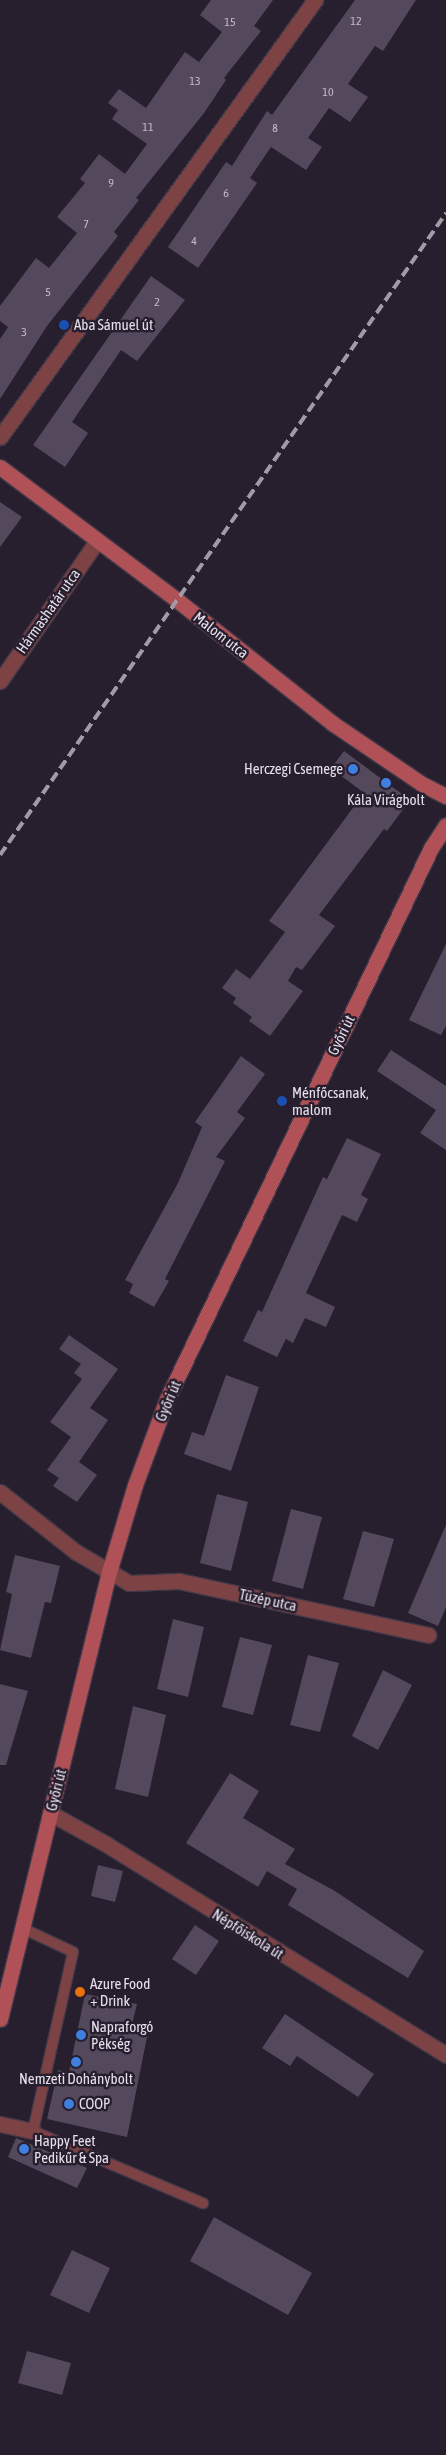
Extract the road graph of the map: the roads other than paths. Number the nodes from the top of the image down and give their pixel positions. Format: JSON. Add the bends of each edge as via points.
{"nodes":[{"id":1,"x":315,"y":0,"type":"edge"},
{"id":2,"x":0,"y":437,"type":"edge"},
{"id":3,"x":0,"y":467,"type":"edge"},
{"id":4,"x":97,"y":541,"type":"junction"},
{"id":5,"x":0,"y":681,"type":"edge"},
{"id":6,"x":446,"y":796,"type":"edge"},
{"id":7,"x":446,"y":824,"type":"edge"},
{"id":8,"x":0,"y":1492,"type":"edge"},
{"id":9,"x":109,"y":1572,"type":"junction"},
{"id":10,"x":428,"y":1635,"type":"dead end"},
{"id":11,"x":50,"y":1813,"type":"junction"},
{"id":12,"x":22,"y":1928,"type":"junction"},
{"id":13,"x":0,"y":2019,"type":"edge"},
{"id":14,"x":446,"y":2055,"type":"edge"},
{"id":15,"x":0,"y":2124,"type":"edge"},
{"id":16,"x":33,"y":2131,"type":"junction"},
{"id":17,"x":203,"y":2203,"type":"dead end"}],
"edges":[{"from":1,"to":2,"type":"street"},
{"from":3,"to":4,"type":"street","name":"Malom utca"},
{"from":4,"to":5,"type":"street","name":"Hármashatár utca"},
{"from":4,"to":6,"type":"street","name":"Malom utca","via":[[332,723],[422,784]]},
{"from":7,"to":9,"type":"street","name":"Győri út","via":[[431,848],[167,1400],[135,1485]]},
{"from":8,"to":9,"type":"street","name":"Tüzép utca","via":[[76,1552]]},
{"from":9,"to":10,"type":"street","name":"Tüzép utca","via":[[129,1583],[180,1581]]},
{"from":9,"to":11,"type":"street","name":"Győri út"},
{"from":11,"to":12,"type":"street","name":"Győri út"},
{"from":11,"to":14,"type":"street","name":"Népfőiskola út","via":[[106,1844]]},
{"from":12,"to":13,"type":"street","name":"Győri út"},
{"from":12,"to":16,"type":"lane","via":[[73,1952]]},
{"from":15,"to":16,"type":"street"},
{"from":16,"to":17,"type":"lane"}]}
